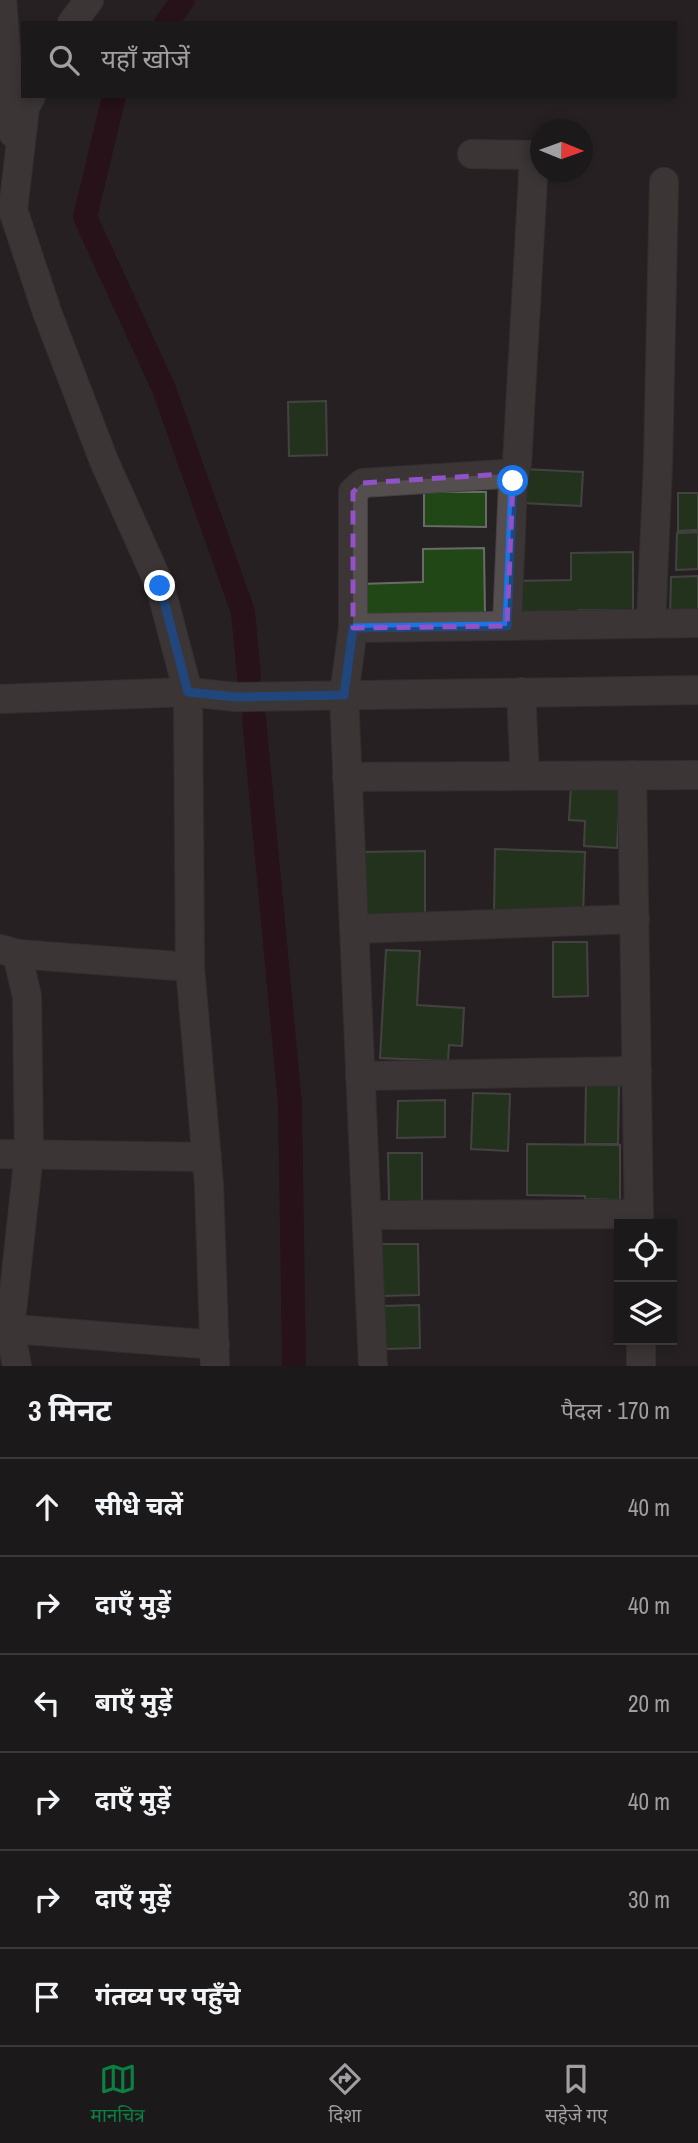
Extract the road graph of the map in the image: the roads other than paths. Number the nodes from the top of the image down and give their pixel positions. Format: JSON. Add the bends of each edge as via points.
{"nodes":[{"id":1,"x":2,"y":0,"type":"edge"},
{"id":2,"x":89,"y":0,"type":"edge"},
{"id":3,"x":73,"y":21,"type":"edge"},
{"id":4,"x":30,"y":98,"type":"edge"},
{"id":5,"x":472,"y":154,"type":"dead end"},
{"id":6,"x":9,"y":176,"type":"edge"},
{"id":7,"x":664,"y":182,"type":"dead end"},
{"id":8,"x":513,"y":481,"type":"junction"},
{"id":9,"x":651,"y":623,"type":"junction"},
{"id":10,"x":698,"y":623,"type":"edge"},
{"id":11,"x":507,"y":626,"type":"junction"},
{"id":12,"x":353,"y":628,"type":"junction"},
{"id":13,"x":698,"y":690,"type":"edge"},
{"id":14,"x":188,"y":692,"type":"junction"},
{"id":15,"x":521,"y":692,"type":"junction"},
{"id":16,"x":344,"y":695,"type":"junction"},
{"id":17,"x":0,"y":699,"type":"edge"},
{"id":18,"x":632,"y":775,"type":"junction"},
{"id":19,"x":698,"y":775,"type":"edge"},
{"id":20,"x":526,"y":776,"type":"junction"},
{"id":21,"x":347,"y":777,"type":"junction"},
{"id":22,"x":635,"y":919,"type":"junction"},
{"id":23,"x":354,"y":929,"type":"junction"},
{"id":24,"x":8,"y":952,"type":"edge"},
{"id":25,"x":190,"y":968,"type":"junction"},
{"id":26,"x":637,"y":1071,"type":"junction"},
{"id":27,"x":360,"y":1076,"type":"junction"},
{"id":28,"x":0,"y":1154,"type":"edge"},
{"id":29,"x":29,"y":1154,"type":"junction"},
{"id":30,"x":207,"y":1157,"type":"junction"},
{"id":31,"x":367,"y":1214,"type":"junction"},
{"id":32,"x":639,"y":1219,"type":"edge"},
{"id":33,"x":5,"y":1328,"type":"edge"},
{"id":34,"x":641,"y":1345,"type":"edge"},
{"id":35,"x":215,"y":1355,"type":"edge"},
{"id":36,"x":17,"y":1366,"type":"edge"},
{"id":37,"x":373,"y":1366,"type":"edge"},
{"id":38,"x":641,"y":1366,"type":"edge"}],
"edges":[{"from":1,"to":6,"type":"street"},
{"from":2,"to":3,"type":"street"},
{"from":4,"to":6,"type":"street"},
{"from":5,"to":8,"type":"street","via":[[531,155],[534,159]]},
{"from":6,"to":14,"type":"street","via":[[13,210],[47,312],[104,461],[160,586]]},
{"from":7,"to":9,"type":"street"},
{"from":8,"to":11,"type":"street"},
{"from":8,"to":12,"type":"street","via":[[504,474],[363,483],[353,492]]},
{"from":9,"to":10,"type":"street"},
{"from":9,"to":11,"type":"street"},
{"from":11,"to":12,"type":"street"},
{"from":12,"to":16,"type":"street"},
{"from":13,"to":15,"type":"street"},
{"from":14,"to":16,"type":"street","via":[[236,697]]},
{"from":14,"to":17,"type":"street"},
{"from":14,"to":25,"type":"street"},
{"from":15,"to":16,"type":"street"},
{"from":15,"to":20,"type":"street"},
{"from":16,"to":21,"type":"street"},
{"from":18,"to":19,"type":"street"},
{"from":18,"to":20,"type":"street"},
{"from":18,"to":22,"type":"street"},
{"from":20,"to":21,"type":"street"},
{"from":21,"to":23,"type":"street"},
{"from":22,"to":23,"type":"street"},
{"from":22,"to":26,"type":"street"},
{"from":23,"to":27,"type":"street"},
{"from":24,"to":25,"type":"street"},
{"from":24,"to":29,"type":"street","via":[[27,996]]},
{"from":25,"to":30,"type":"street"},
{"from":26,"to":27,"type":"street"},
{"from":26,"to":32,"type":"street"},
{"from":27,"to":31,"type":"street"},
{"from":28,"to":29,"type":"street"},
{"from":29,"to":30,"type":"street"},
{"from":29,"to":33,"type":"street"},
{"from":30,"to":35,"type":"street"},
{"from":31,"to":32,"type":"street"},
{"from":31,"to":37,"type":"street"},
{"from":33,"to":35,"type":"street"},
{"from":33,"to":36,"type":"street"},
{"from":34,"to":38,"type":"street"}]}
